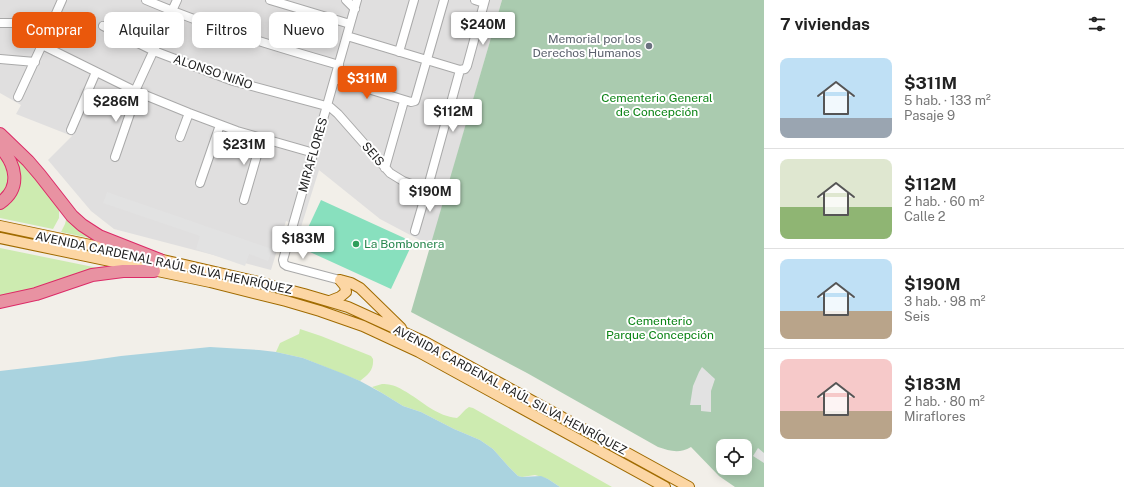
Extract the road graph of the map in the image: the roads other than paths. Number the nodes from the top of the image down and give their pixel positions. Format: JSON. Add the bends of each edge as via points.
{"nodes":[{"id":1,"x":146,"y":0,"type":"edge"},
{"id":2,"x":177,"y":0,"type":"edge"},
{"id":3,"x":270,"y":0,"type":"edge"},
{"id":4,"x":346,"y":0,"type":"edge"},
{"id":5,"x":357,"y":0,"type":"edge"},
{"id":6,"x":414,"y":0,"type":"edge"},
{"id":7,"x":444,"y":0,"type":"edge"},
{"id":8,"x":475,"y":0,"type":"edge"},
{"id":9,"x":485,"y":1,"type":"edge"},
{"id":10,"x":60,"y":2,"type":"edge"},
{"id":11,"x":355,"y":9,"type":"junction"},
{"id":12,"x":172,"y":11,"type":"junction"},
{"id":13,"x":56,"y":12,"type":"edge"},
{"id":14,"x":0,"y":23,"type":"edge"},
{"id":15,"x":12,"y":23,"type":"edge"},
{"id":16,"x":350,"y":24,"type":"junction"},
{"id":17,"x":103,"y":26,"type":"dead end"},
{"id":18,"x":347,"y":36,"type":"junction"},
{"id":19,"x":41,"y":48,"type":"edge"},
{"id":20,"x":48,"y":48,"type":"edge"},
{"id":21,"x":154,"y":51,"type":"junction"},
{"id":22,"x":399,"y":52,"type":"junction"},
{"id":23,"x":0,"y":60,"type":"edge"},
{"id":24,"x":427,"y":60,"type":"junction"},
{"id":25,"x":35,"y":62,"type":"junction"},
{"id":26,"x":339,"y":65,"type":"junction"},
{"id":27,"x":460,"y":70,"type":"junction"},
{"id":28,"x":96,"y":72,"type":"junction"},
{"id":29,"x":335,"y":79,"type":"junction"},
{"id":30,"x":136,"y":91,"type":"junction"},
{"id":31,"x":18,"y":97,"type":"dead end"},
{"id":32,"x":404,"y":100,"type":"junction"},
{"id":33,"x":327,"y":106,"type":"junction"},
{"id":34,"x":189,"y":113,"type":"junction"},
{"id":35,"x":220,"y":125,"type":"junction"},
{"id":36,"x":71,"y":130,"type":"dead end"},
{"id":37,"x":0,"y":134,"type":"edge"},
{"id":38,"x":180,"y":137,"type":"dead end"},
{"id":39,"x":262,"y":138,"type":"junction"},
{"id":40,"x":0,"y":147,"type":"edge"},
{"id":41,"x":314,"y":153,"type":"junction"},
{"id":42,"x":115,"y":157,"type":"dead end"},
{"id":43,"x":385,"y":168,"type":"junction"},
{"id":44,"x":200,"y":183,"type":"dead end"},
{"id":45,"x":427,"y":190,"type":"junction"},
{"id":46,"x":244,"y":200,"type":"dead end"},
{"id":47,"x":0,"y":203,"type":"edge"},
{"id":48,"x":0,"y":226,"type":"edge"},
{"id":49,"x":415,"y":231,"type":"dead end"},
{"id":50,"x":0,"y":238,"type":"edge"},
{"id":51,"x":160,"y":260,"type":"junction"},
{"id":52,"x":154,"y":271,"type":"junction"},
{"id":53,"x":340,"y":280,"type":"junction"},
{"id":54,"x":330,"y":301,"type":"junction"},
{"id":55,"x":0,"y":302,"type":"edge"},
{"id":56,"x":406,"y":333,"type":"junction"},
{"id":57,"x":665,"y":487,"type":"edge"},
{"id":58,"x":689,"y":487,"type":"edge"}],
"edges":[{"from":1,"to":12,"type":"street"},
{"from":2,"to":12,"type":"street"},
{"from":3,"to":16,"type":"street"},
{"from":4,"to":11,"type":"street"},
{"from":5,"to":11,"type":"street","name":"MIRAFLORES"},
{"from":6,"to":22,"type":"street"},
{"from":7,"to":24,"type":"street"},
{"from":8,"to":9,"type":"street"},
{"from":9,"to":27,"type":"street","via":[[467,66]]},
{"from":10,"to":13,"type":"street"},
{"from":11,"to":16,"type":"street","name":"MIRAFLORES"},
{"from":12,"to":21,"type":"street"},
{"from":12,"to":26,"type":"street","via":[[245,38]]},
{"from":14,"to":15,"type":"street"},
{"from":16,"to":18,"type":"street","name":"MIRAFLORES"},
{"from":17,"to":21,"type":"street","name":"ALONSO NIÑO"},
{"from":18,"to":22,"type":"street"},
{"from":18,"to":26,"type":"street","name":"MIRAFLORES"},
{"from":19,"to":25,"type":"street"},
{"from":20,"to":28,"type":"street"},
{"from":21,"to":30,"type":"street"},
{"from":21,"to":33,"type":"street","name":"ALONSO NIÑO","via":[[233,81]]},
{"from":22,"to":24,"type":"street"},
{"from":23,"to":25,"type":"street"},
{"from":24,"to":27,"type":"street"},
{"from":24,"to":32,"type":"street","via":[[416,100],[412,103]]},
{"from":25,"to":31,"type":"street"},
{"from":26,"to":29,"type":"street","name":"MIRAFLORES"},
{"from":27,"to":45,"type":"street"},
{"from":28,"to":30,"type":"street"},
{"from":28,"to":36,"type":"street"},
{"from":29,"to":32,"type":"street"},
{"from":29,"to":33,"type":"street","name":"MIRAFLORES"},
{"from":30,"to":34,"type":"street"},
{"from":30,"to":42,"type":"street"},
{"from":32,"to":43,"type":"street"},
{"from":33,"to":41,"type":"street","name":"MIRAFLORES"},
{"from":33,"to":43,"type":"street","name":"SEIS","via":[[338,114]]},
{"from":34,"to":35,"type":"street"},
{"from":34,"to":38,"type":"street"},
{"from":35,"to":39,"type":"street"},
{"from":35,"to":44,"type":"street"},
{"from":37,"to":51,"type":"highway","via":[[28,161],[82,225],[99,236]]},
{"from":39,"to":41,"type":"street"},
{"from":39,"to":46,"type":"street"},
{"from":40,"to":47,"type":"highway","via":[[11,162],[15,179],[10,194]]},
{"from":41,"to":53,"type":"street","name":"MIRAFLORES","via":[[283,260],[287,266]]},
{"from":43,"to":45,"type":"street","name":"SEIS","via":[[403,181]]},
{"from":45,"to":49,"type":"street"},
{"from":48,"to":51,"type":"main road","name":"AVENIDA CARDENAL RAÚL SILVA HENRÍQUEZ"},
{"from":50,"to":52,"type":"main road","name":"AVENIDA CARDENAL RAÚL SILVA HENRÍQUEZ"},
{"from":51,"to":54,"type":"main road","name":"AVENIDA CARDENAL RAÚL SILVA HENRÍQUEZ"},
{"from":52,"to":55,"type":"highway","via":[[92,275],[36,294]]},
{"from":52,"to":57,"type":"main road","name":"AVENIDA CARDENAL RAÚL SILVA HENRÍQUEZ","via":[[286,301],[370,329],[430,358]]},
{"from":53,"to":54,"type":"main road","via":[[346,292]]},
{"from":53,"to":56,"type":"main road","via":[[360,288]]},
{"from":54,"to":56,"type":"main road","name":"AVENIDA CARDENAL RAÚL SILVA HENRÍQUEZ"},
{"from":56,"to":58,"type":"main road","name":"AVENIDA CARDENAL RAÚL SILVA HENRÍQUEZ"}]}
